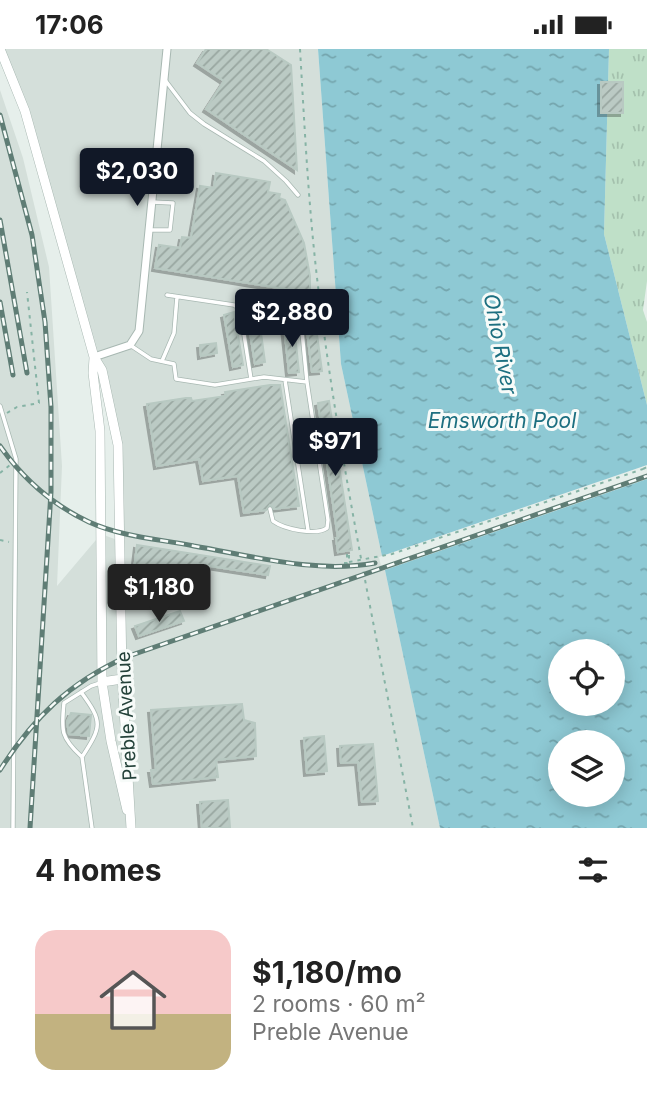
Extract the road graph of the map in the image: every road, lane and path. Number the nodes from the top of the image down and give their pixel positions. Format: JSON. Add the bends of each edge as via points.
{"nodes":[{"id":1,"x":0,"y":49,"type":"edge"},
{"id":2,"x":167,"y":49,"type":"edge"},
{"id":3,"x":300,"y":49,"type":"edge"},
{"id":4,"x":164,"y":78,"type":"junction"},
{"id":5,"x":298,"y":195,"type":"dead end"},
{"id":6,"x":152,"y":202,"type":"junction"},
{"id":7,"x":149,"y":230,"type":"junction"},
{"id":8,"x":27,"y":292,"type":"dead end"},
{"id":9,"x":167,"y":295,"type":"dead end"},
{"id":10,"x":177,"y":297,"type":"junction"},
{"id":11,"x":240,"y":309,"type":"junction"},
{"id":12,"x":130,"y":345,"type":"junction"},
{"id":13,"x":94,"y":356,"type":"junction"},
{"id":14,"x":162,"y":361,"type":"junction"},
{"id":15,"x":250,"y":379,"type":"junction"},
{"id":16,"x":285,"y":380,"type":"junction"},
{"id":17,"x":307,"y":382,"type":"junction"},
{"id":18,"x":251,"y":388,"type":"dead end"},
{"id":19,"x":0,"y":406,"type":"edge"},
{"id":20,"x":4,"y":418,"type":"junction"},
{"id":21,"x":16,"y":459,"type":"junction"},
{"id":22,"x":647,"y":467,"type":"edge"},
{"id":23,"x":0,"y":473,"type":"edge"},
{"id":24,"x":270,"y":509,"type":"dead end"},
{"id":25,"x":120,"y":517,"type":"junction"},
{"id":26,"x":100,"y":518,"type":"junction"},
{"id":27,"x":308,"y":530,"type":"junction"},
{"id":28,"x":0,"y":540,"type":"edge"},
{"id":29,"x":16,"y":541,"type":"junction"},
{"id":30,"x":344,"y":563,"type":"dead end"},
{"id":31,"x":121,"y":587,"type":"junction"},
{"id":32,"x":101,"y":588,"type":"junction"},
{"id":33,"x":152,"y":588,"type":"dead end"},
{"id":34,"x":126,"y":679,"type":"junction"},
{"id":35,"x":102,"y":683,"type":"junction"},
{"id":36,"x":81,"y":692,"type":"junction"},
{"id":37,"x":82,"y":757,"type":"junction"},
{"id":38,"x":13,"y":828,"type":"edge"},
{"id":39,"x":92,"y":828,"type":"edge"},
{"id":40,"x":131,"y":828,"type":"edge"},
{"id":41,"x":413,"y":828,"type":"edge"}],
"edges":[{"from":1,"to":13,"type":"street","via":[[25,111]]},
{"from":2,"to":4,"type":"street"},
{"from":3,"to":41,"type":"path","via":[[320,305],[360,554]]},
{"from":4,"to":5,"type":"lane","via":[[190,113],[264,160]]},
{"from":4,"to":6,"type":"street"},
{"from":6,"to":7,"type":"street"},
{"from":6,"to":7,"type":"lane","via":[[173,204],[170,230]]},
{"from":7,"to":12,"type":"street","via":[[139,331]]},
{"from":8,"to":20,"type":"path","via":[[39,403],[17,407]]},
{"from":9,"to":10,"type":"lane"},
{"from":10,"to":11,"type":"lane"},
{"from":10,"to":14,"type":"lane","via":[[174,333]]},
{"from":11,"to":15,"type":"lane"},
{"from":11,"to":17,"type":"lane","via":[[299,320]]},
{"from":12,"to":13,"type":"street"},
{"from":12,"to":14,"type":"lane"},
{"from":13,"to":25,"type":"street","name":"Preble Avenue","via":[[102,370],[118,446]]},
{"from":13,"to":26,"type":"street","name":"Preble Avenue"},
{"from":14,"to":15,"type":"lane","via":[[174,364],[176,379],[215,385]]},
{"from":15,"to":16,"type":"lane"},
{"from":15,"to":18,"type":"lane"},
{"from":16,"to":17,"type":"lane"},
{"from":16,"to":27,"type":"lane"},
{"from":17,"to":27,"type":"lane","via":[[328,520],[325,530]]},
{"from":19,"to":20,"type":"lane"},
{"from":20,"to":21,"type":"lane"},
{"from":21,"to":23,"type":"path"},
{"from":21,"to":29,"type":"lane"},
{"from":22,"to":30,"type":"path","bridge":true,"via":[[392,554],[349,562],[347,553],[348,562]]},
{"from":24,"to":27,"type":"lane","via":[[278,525]]},
{"from":25,"to":26,"type":"street"},
{"from":25,"to":31,"type":"street","name":"Preble Avenue"},
{"from":26,"to":32,"type":"street","name":"Preble Avenue"},
{"from":28,"to":29,"type":"path"},
{"from":29,"to":38,"type":"lane"},
{"from":31,"to":32,"type":"street"},
{"from":31,"to":33,"type":"lane"},
{"from":31,"to":34,"type":"street","name":"Preble Avenue"},
{"from":32,"to":35,"type":"street","name":"Preble Avenue"},
{"from":34,"to":35,"type":"street"},
{"from":34,"to":40,"type":"street","name":"Preble Avenue"},
{"from":35,"to":36,"type":"lane"},
{"from":35,"to":40,"type":"street","name":"Preble Avenue"},
{"from":36,"to":37,"type":"lane","via":[[96,713],[97,733]]},
{"from":36,"to":37,"type":"lane","via":[[64,703],[61,727],[67,744]]},
{"from":37,"to":39,"type":"lane"}]}
